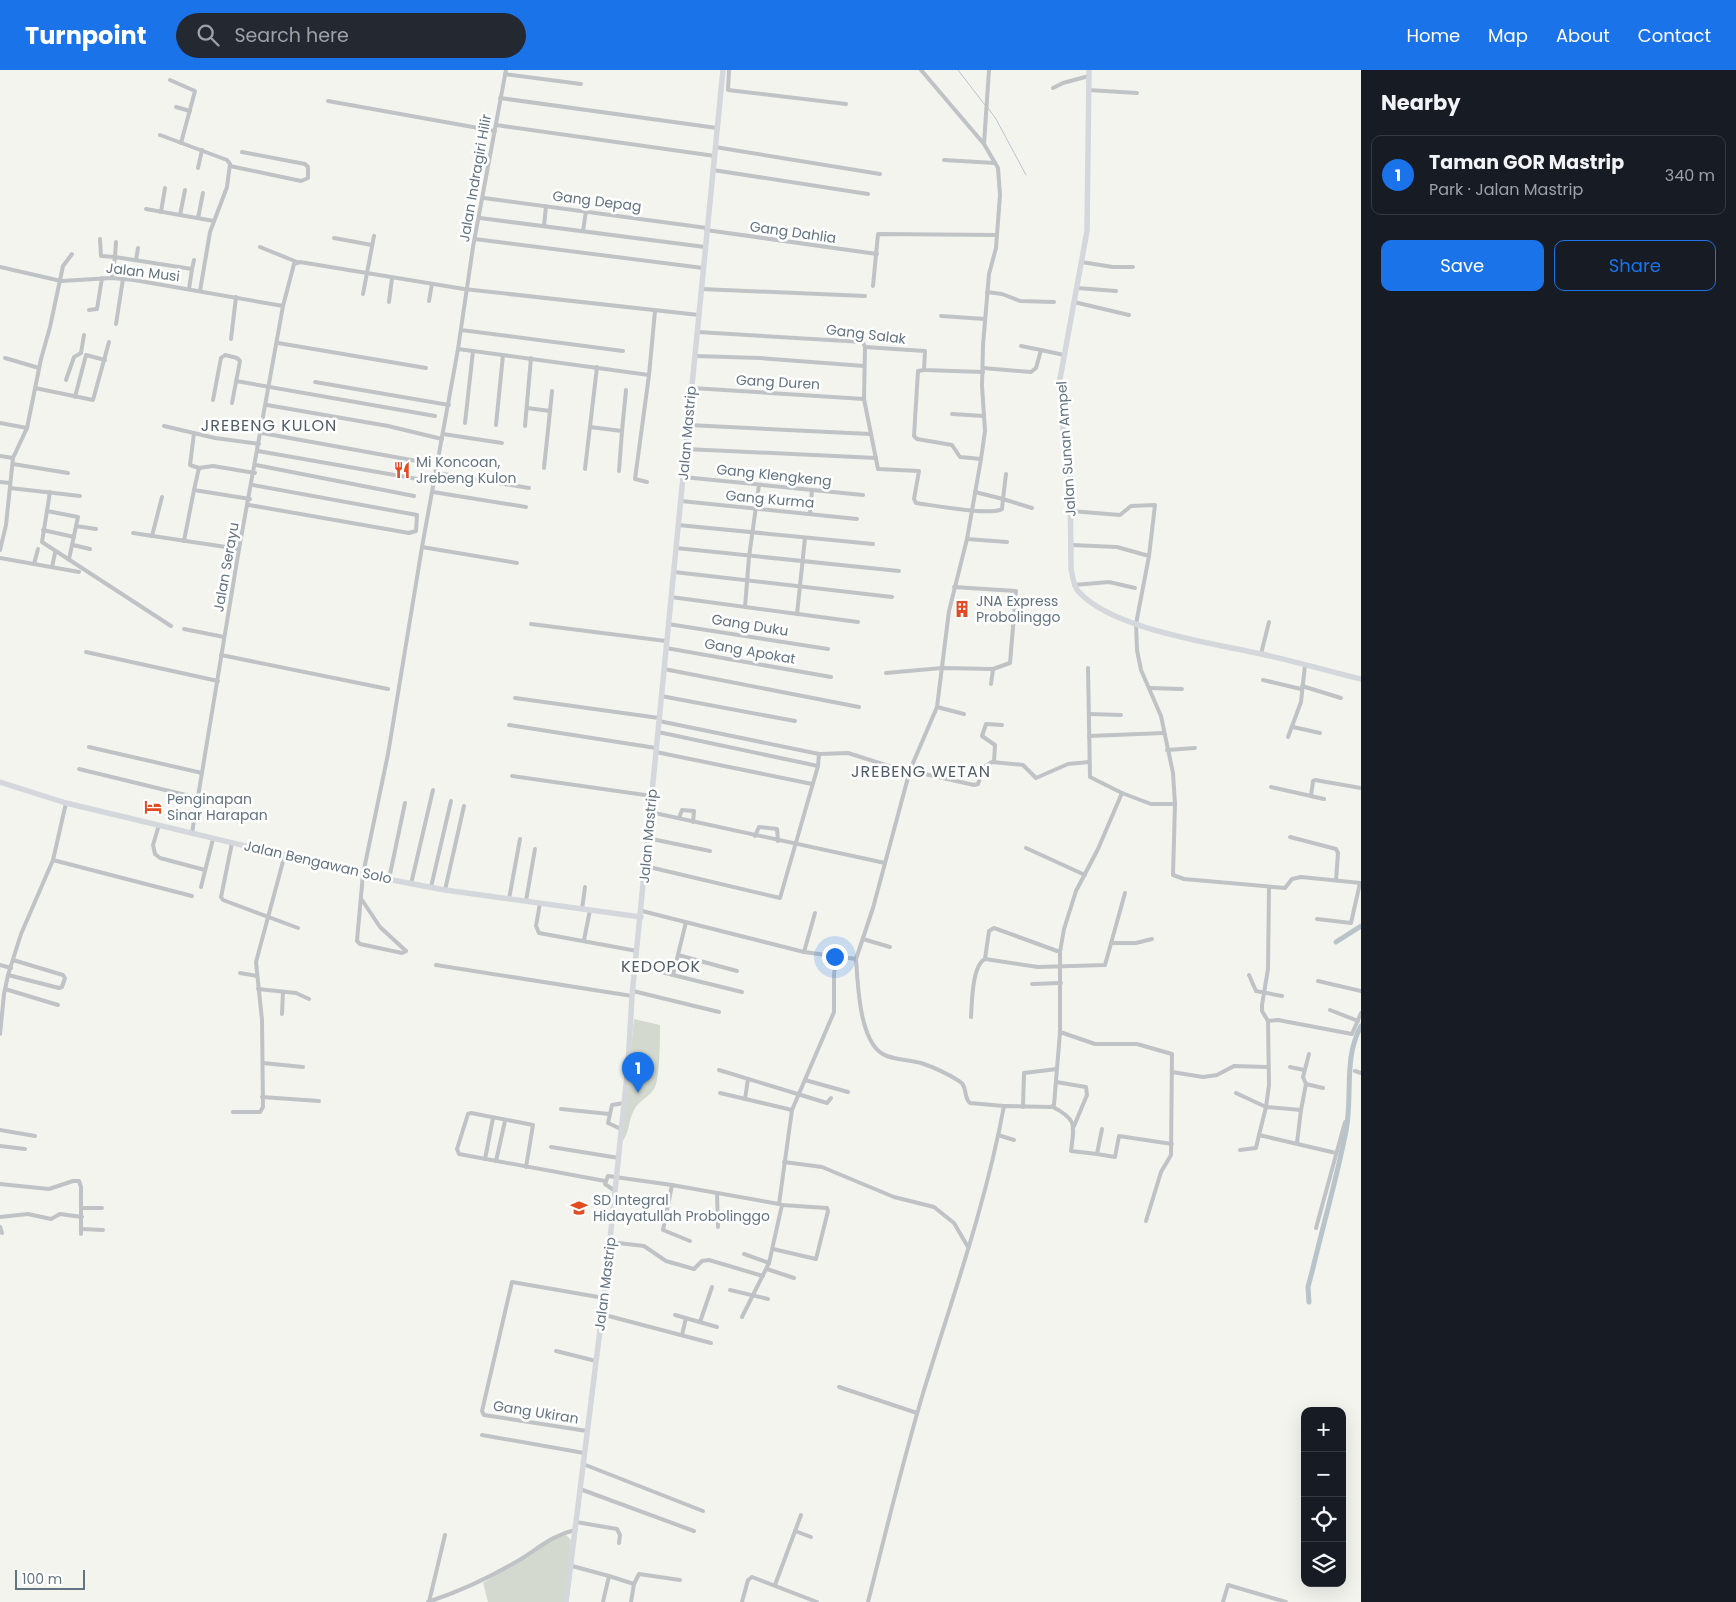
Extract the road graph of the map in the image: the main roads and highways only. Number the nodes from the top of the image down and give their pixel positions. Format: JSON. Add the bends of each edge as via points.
{"nodes":[{"id":1,"x":723,"y":70,"type":"edge"},
{"id":2,"x":1089,"y":73,"type":"edge"},
{"id":3,"x":1361,"y":679,"type":"edge"},
{"id":4,"x":0,"y":782,"type":"edge"},
{"id":5,"x":642,"y":914,"type":"junction"},
{"id":6,"x":566,"y":1602,"type":"edge"}],
"edges":[{"from":1,"to":5,"type":"main road","name":"Jalan Mastrip","via":[[724,88],[706,229]]},
{"from":2,"to":3,"type":"main road","name":"Jalan Sunan Ampel","via":[[1088,212],[1077,288],[1060,354],[1060,395],[1070,470],[1074,585],[1088,599],[1136,624]]},
{"from":4,"to":5,"type":"main road","name":"Jalan Bengawan Solo","via":[[66,803],[411,884],[582,909]]},
{"from":5,"to":6,"type":"main road","name":"Jalan Mastrip","via":[[604,1298]]}]}
